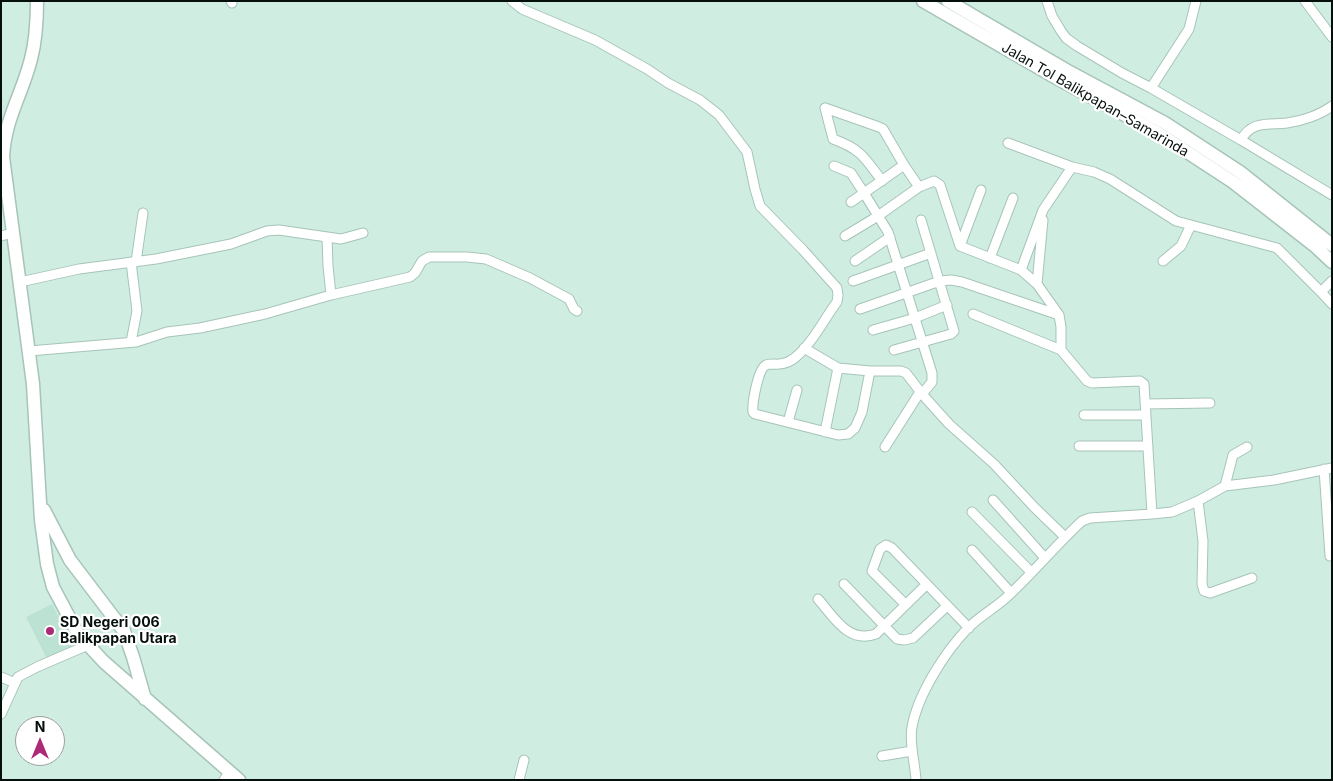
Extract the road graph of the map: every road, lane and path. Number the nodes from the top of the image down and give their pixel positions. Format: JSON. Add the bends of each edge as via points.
{"nodes":[{"id":1,"x":37,"y":1,"type":"edge"},
{"id":2,"x":512,"y":1,"type":"edge"},
{"id":3,"x":923,"y":1,"type":"edge"},
{"id":4,"x":948,"y":1,"type":"edge"},
{"id":5,"x":1046,"y":1,"type":"edge"},
{"id":6,"x":1196,"y":1,"type":"edge"},
{"id":7,"x":1305,"y":1,"type":"edge"},
{"id":8,"x":1332,"y":37,"type":"edge"},
{"id":9,"x":1151,"y":88,"type":"junction"},
{"id":10,"x":1332,"y":106,"type":"edge"},
{"id":11,"x":1241,"y":140,"type":"junction"},
{"id":12,"x":1008,"y":143,"type":"dead end"},
{"id":13,"x":834,"y":166,"type":"dead end"},
{"id":14,"x":904,"y":166,"type":"junction"},
{"id":15,"x":1072,"y":167,"type":"junction"},
{"id":16,"x":882,"y":181,"type":"junction"},
{"id":17,"x":919,"y":188,"type":"junction"},
{"id":18,"x":981,"y":190,"type":"dead end"},
{"id":19,"x":864,"y":193,"type":"junction"},
{"id":20,"x":1332,"y":196,"type":"edge"},
{"id":21,"x":1013,"y":198,"type":"dead end"},
{"id":22,"x":851,"y":202,"type":"dead end"},
{"id":23,"x":1043,"y":210,"type":"junction"},
{"id":24,"x":143,"y":213,"type":"dead end"},
{"id":25,"x":878,"y":216,"type":"junction"},
{"id":26,"x":921,"y":220,"type":"dead end"},
{"id":27,"x":1190,"y":225,"type":"junction"},
{"id":28,"x":363,"y":232,"type":"dead end"},
{"id":29,"x":7,"y":234,"type":"edge"},
{"id":30,"x":845,"y":236,"type":"dead end"},
{"id":31,"x":327,"y":237,"type":"junction"},
{"id":32,"x":890,"y":237,"type":"junction"},
{"id":33,"x":1332,"y":245,"type":"edge"},
{"id":34,"x":960,"y":246,"type":"junction"},
{"id":35,"x":931,"y":253,"type":"junction"},
{"id":36,"x":990,"y":258,"type":"junction"},
{"id":37,"x":854,"y":261,"type":"dead end"},
{"id":38,"x":1163,"y":261,"type":"dead end"},
{"id":39,"x":133,"y":262,"type":"junction"},
{"id":40,"x":1332,"y":262,"type":"edge"},
{"id":41,"x":898,"y":265,"type":"junction"},
{"id":42,"x":1020,"y":270,"type":"junction"},
{"id":43,"x":853,"y":281,"type":"dead end"},
{"id":44,"x":940,"y":281,"type":"junction"},
{"id":45,"x":1332,"y":281,"type":"edge"},
{"id":46,"x":20,"y":282,"type":"junction"},
{"id":47,"x":1037,"y":284,"type":"junction"},
{"id":48,"x":907,"y":292,"type":"junction"},
{"id":49,"x":1322,"y":292,"type":"junction"},
{"id":50,"x":331,"y":295,"type":"junction"},
{"id":51,"x":1332,"y":304,"type":"edge"},
{"id":52,"x":948,"y":306,"type":"junction"},
{"id":53,"x":860,"y":309,"type":"dead end"},
{"id":54,"x":577,"y":311,"type":"dead end"},
{"id":55,"x":973,"y":314,"type":"dead end"},
{"id":56,"x":1059,"y":315,"type":"junction"},
{"id":57,"x":915,"y":318,"type":"junction"},
{"id":58,"x":873,"y":330,"type":"dead end"},
{"id":59,"x":131,"y":342,"type":"junction"},
{"id":60,"x":922,"y":342,"type":"junction"},
{"id":61,"x":804,"y":348,"type":"junction"},
{"id":62,"x":894,"y":350,"type":"dead end"},
{"id":63,"x":1061,"y":350,"type":"junction"},
{"id":64,"x":29,"y":351,"type":"junction"},
{"id":65,"x":838,"y":368,"type":"junction"},
{"id":66,"x":870,"y":371,"type":"junction"},
{"id":67,"x":797,"y":390,"type":"dead end"},
{"id":68,"x":921,"y":393,"type":"junction"},
{"id":69,"x":1210,"y":403,"type":"dead end"},
{"id":70,"x":1145,"y":404,"type":"junction"},
{"id":71,"x":1084,"y":415,"type":"dead end"},
{"id":72,"x":1146,"y":415,"type":"junction"},
{"id":73,"x":788,"y":422,"type":"junction"},
{"id":74,"x":824,"y":432,"type":"junction"},
{"id":75,"x":1079,"y":446,"type":"dead end"},
{"id":76,"x":1148,"y":446,"type":"junction"},
{"id":77,"x":1246,"y":446,"type":"dead end"},
{"id":78,"x":885,"y":447,"type":"dead end"},
{"id":79,"x":1328,"y":468,"type":"edge"},
{"id":80,"x":1224,"y":486,"type":"junction"},
{"id":81,"x":994,"y":500,"type":"dead end"},
{"id":82,"x":40,"y":501,"type":"junction"},
{"id":83,"x":1198,"y":501,"type":"junction"},
{"id":84,"x":972,"y":512,"type":"dead end"},
{"id":85,"x":1152,"y":514,"type":"junction"},
{"id":86,"x":1065,"y":537,"type":"junction"},
{"id":87,"x":972,"y":550,"type":"dead end"},
{"id":88,"x":1330,"y":556,"type":"dead end"},
{"id":89,"x":1045,"y":558,"type":"junction"},
{"id":90,"x":1031,"y":572,"type":"junction"},
{"id":91,"x":1252,"y":578,"type":"dead end"},
{"id":92,"x":844,"y":584,"type":"dead end"},
{"id":93,"x":926,"y":585,"type":"junction"},
{"id":94,"x":1011,"y":593,"type":"junction"},
{"id":95,"x":818,"y":599,"type":"dead end"},
{"id":96,"x":905,"y":604,"type":"junction"},
{"id":97,"x":947,"y":606,"type":"junction"},
{"id":98,"x":884,"y":626,"type":"junction"},
{"id":99,"x":969,"y":628,"type":"junction"},
{"id":100,"x":88,"y":645,"type":"junction"},
{"id":101,"x":1,"y":677,"type":"edge"},
{"id":102,"x":15,"y":683,"type":"junction"},
{"id":103,"x":145,"y":699,"type":"junction"},
{"id":104,"x":1,"y":714,"type":"edge"},
{"id":105,"x":912,"y":751,"type":"junction"},
{"id":106,"x":882,"y":756,"type":"dead end"},
{"id":107,"x":524,"y":760,"type":"dead end"},
{"id":108,"x":231,"y":777,"type":"edge"},
{"id":109,"x":519,"y":780,"type":"edge"},
{"id":110,"x":916,"y":780,"type":"edge"}],
"edges":[{"from":1,"to":29,"type":"highway","via":[[31,59],[4,143]]},
{"from":2,"to":61,"type":"street","via":[[647,69],[719,115],[747,152],[760,206],[837,288],[837,302]]},
{"from":3,"to":40,"type":"highway","name":"Jalan Tol Balikpapan–Samarinda","via":[[1158,133],[1233,182]]},
{"from":4,"to":33,"type":"highway","name":"Jalan Tol Balikpapan–Samarinda","via":[[1164,123],[1240,172]]},
{"from":5,"to":9,"type":"street","via":[[1066,38]]},
{"from":6,"to":9,"type":"street","via":[[1189,29]]},
{"from":7,"to":8,"type":"street"},
{"from":9,"to":11,"type":"street"},
{"from":10,"to":11,"type":"street","via":[[1287,123],[1262,123],[1244,134]]},
{"from":11,"to":20,"type":"street"},
{"from":12,"to":15,"type":"street"},
{"from":13,"to":19,"type":"street","via":[[851,173]]},
{"from":14,"to":16,"type":"street"},
{"from":14,"to":16,"type":"street","via":[[883,129],[825,108],[833,139],[860,152]]},
{"from":14,"to":17,"type":"street"},
{"from":15,"to":23,"type":"street"},
{"from":15,"to":27,"type":"street","via":[[1110,179],[1176,221]]},
{"from":16,"to":19,"type":"street"},
{"from":17,"to":25,"type":"street"},
{"from":17,"to":34,"type":"street","via":[[934,181],[940,185]]},
{"from":18,"to":34,"type":"street"},
{"from":19,"to":22,"type":"street"},
{"from":19,"to":25,"type":"street"},
{"from":21,"to":36,"type":"street"},
{"from":23,"to":42,"type":"street"},
{"from":23,"to":47,"type":"street"},
{"from":24,"to":39,"type":"street"},
{"from":25,"to":30,"type":"street"},
{"from":25,"to":32,"type":"street"},
{"from":26,"to":35,"type":"street"},
{"from":27,"to":38,"type":"street","via":[[1181,246]]},
{"from":27,"to":49,"type":"street","via":[[1277,248]]},
{"from":28,"to":31,"type":"street","via":[[341,239]]},
{"from":29,"to":46,"type":"highway"},
{"from":31,"to":39,"type":"street","via":[[267,231],[231,244]]},
{"from":31,"to":50,"type":"street"},
{"from":32,"to":37,"type":"street"},
{"from":32,"to":41,"type":"street"},
{"from":34,"to":36,"type":"street"},
{"from":35,"to":41,"type":"street"},
{"from":35,"to":44,"type":"street"},
{"from":36,"to":42,"type":"street"},
{"from":39,"to":46,"type":"street","via":[[101,265]]},
{"from":39,"to":59,"type":"street","via":[[137,311]]},
{"from":41,"to":43,"type":"street"},
{"from":41,"to":48,"type":"street"},
{"from":42,"to":47,"type":"street"},
{"from":44,"to":48,"type":"street"},
{"from":44,"to":52,"type":"street"},
{"from":44,"to":56,"type":"street","via":[[962,282]]},
{"from":45,"to":49,"type":"street"},
{"from":46,"to":64,"type":"highway"},
{"from":47,"to":56,"type":"street"},
{"from":48,"to":53,"type":"street"},
{"from":48,"to":57,"type":"street"},
{"from":49,"to":51,"type":"street"},
{"from":50,"to":54,"type":"street","via":[[410,278],[422,260],[429,257],[467,257],[486,259],[530,278],[569,299]]},
{"from":50,"to":59,"type":"street","via":[[265,314]]},
{"from":52,"to":57,"type":"street"},
{"from":52,"to":60,"type":"street","via":[[953,333]]},
{"from":55,"to":63,"type":"street"},
{"from":56,"to":63,"type":"street"},
{"from":57,"to":58,"type":"street"},
{"from":57,"to":60,"type":"street"},
{"from":59,"to":64,"type":"street"},
{"from":60,"to":62,"type":"street"},
{"from":60,"to":68,"type":"street","via":[[933,380]]},
{"from":61,"to":65,"type":"street"},
{"from":61,"to":73,"type":"street","via":[[788,362],[765,366],[752,404],[755,414]]},
{"from":63,"to":70,"type":"street","via":[[1089,383],[1142,382]]},
{"from":64,"to":82,"type":"highway"},
{"from":65,"to":66,"type":"street"},
{"from":65,"to":74,"type":"street"},
{"from":66,"to":68,"type":"street","via":[[901,371],[910,377]]},
{"from":66,"to":74,"type":"street","via":[[862,412],[855,428],[843,435]]},
{"from":67,"to":73,"type":"street"},
{"from":68,"to":78,"type":"street"},
{"from":68,"to":86,"type":"street"},
{"from":69,"to":70,"type":"street"},
{"from":70,"to":72,"type":"street"},
{"from":71,"to":72,"type":"street"},
{"from":72,"to":76,"type":"street"},
{"from":73,"to":74,"type":"street"},
{"from":75,"to":76,"type":"street"},
{"from":76,"to":85,"type":"street"},
{"from":77,"to":80,"type":"street","via":[[1233,455]]},
{"from":79,"to":80,"type":"street","via":[[1274,480]]},
{"from":79,"to":88,"type":"street"},
{"from":80,"to":83,"type":"street"},
{"from":81,"to":89,"type":"street"},
{"from":82,"to":100,"type":"highway","via":[[49,574],[59,600]]},
{"from":82,"to":103,"type":"highway","via":[[70,560],[124,631]]},
{"from":83,"to":85,"type":"street","via":[[1172,512]]},
{"from":83,"to":91,"type":"street","via":[[1204,591],[1210,593]]},
{"from":84,"to":90,"type":"street"},
{"from":85,"to":86,"type":"street","via":[[1090,518]]},
{"from":86,"to":89,"type":"street"},
{"from":87,"to":94,"type":"street"},
{"from":89,"to":90,"type":"street"},
{"from":90,"to":94,"type":"street"},
{"from":92,"to":98,"type":"street"},
{"from":93,"to":96,"type":"street"},
{"from":93,"to":96,"type":"street","via":[[892,548],[883,546],[872,571]]},
{"from":93,"to":97,"type":"street"},
{"from":94,"to":99,"type":"street"},
{"from":95,"to":98,"type":"street","via":[[851,634],[871,636]]},
{"from":96,"to":98,"type":"street"},
{"from":97,"to":98,"type":"street","via":[[913,638],[897,638]]},
{"from":97,"to":99,"type":"street"},
{"from":99,"to":105,"type":"street","via":[[951,649],[923,696],[912,727]]},
{"from":100,"to":102,"type":"street","via":[[28,671]]},
{"from":100,"to":103,"type":"highway"},
{"from":101,"to":102,"type":"street"},
{"from":102,"to":104,"type":"street"},
{"from":103,"to":108,"type":"highway"},
{"from":105,"to":106,"type":"street"},
{"from":105,"to":110,"type":"street"},
{"from":107,"to":109,"type":"street"}]}
